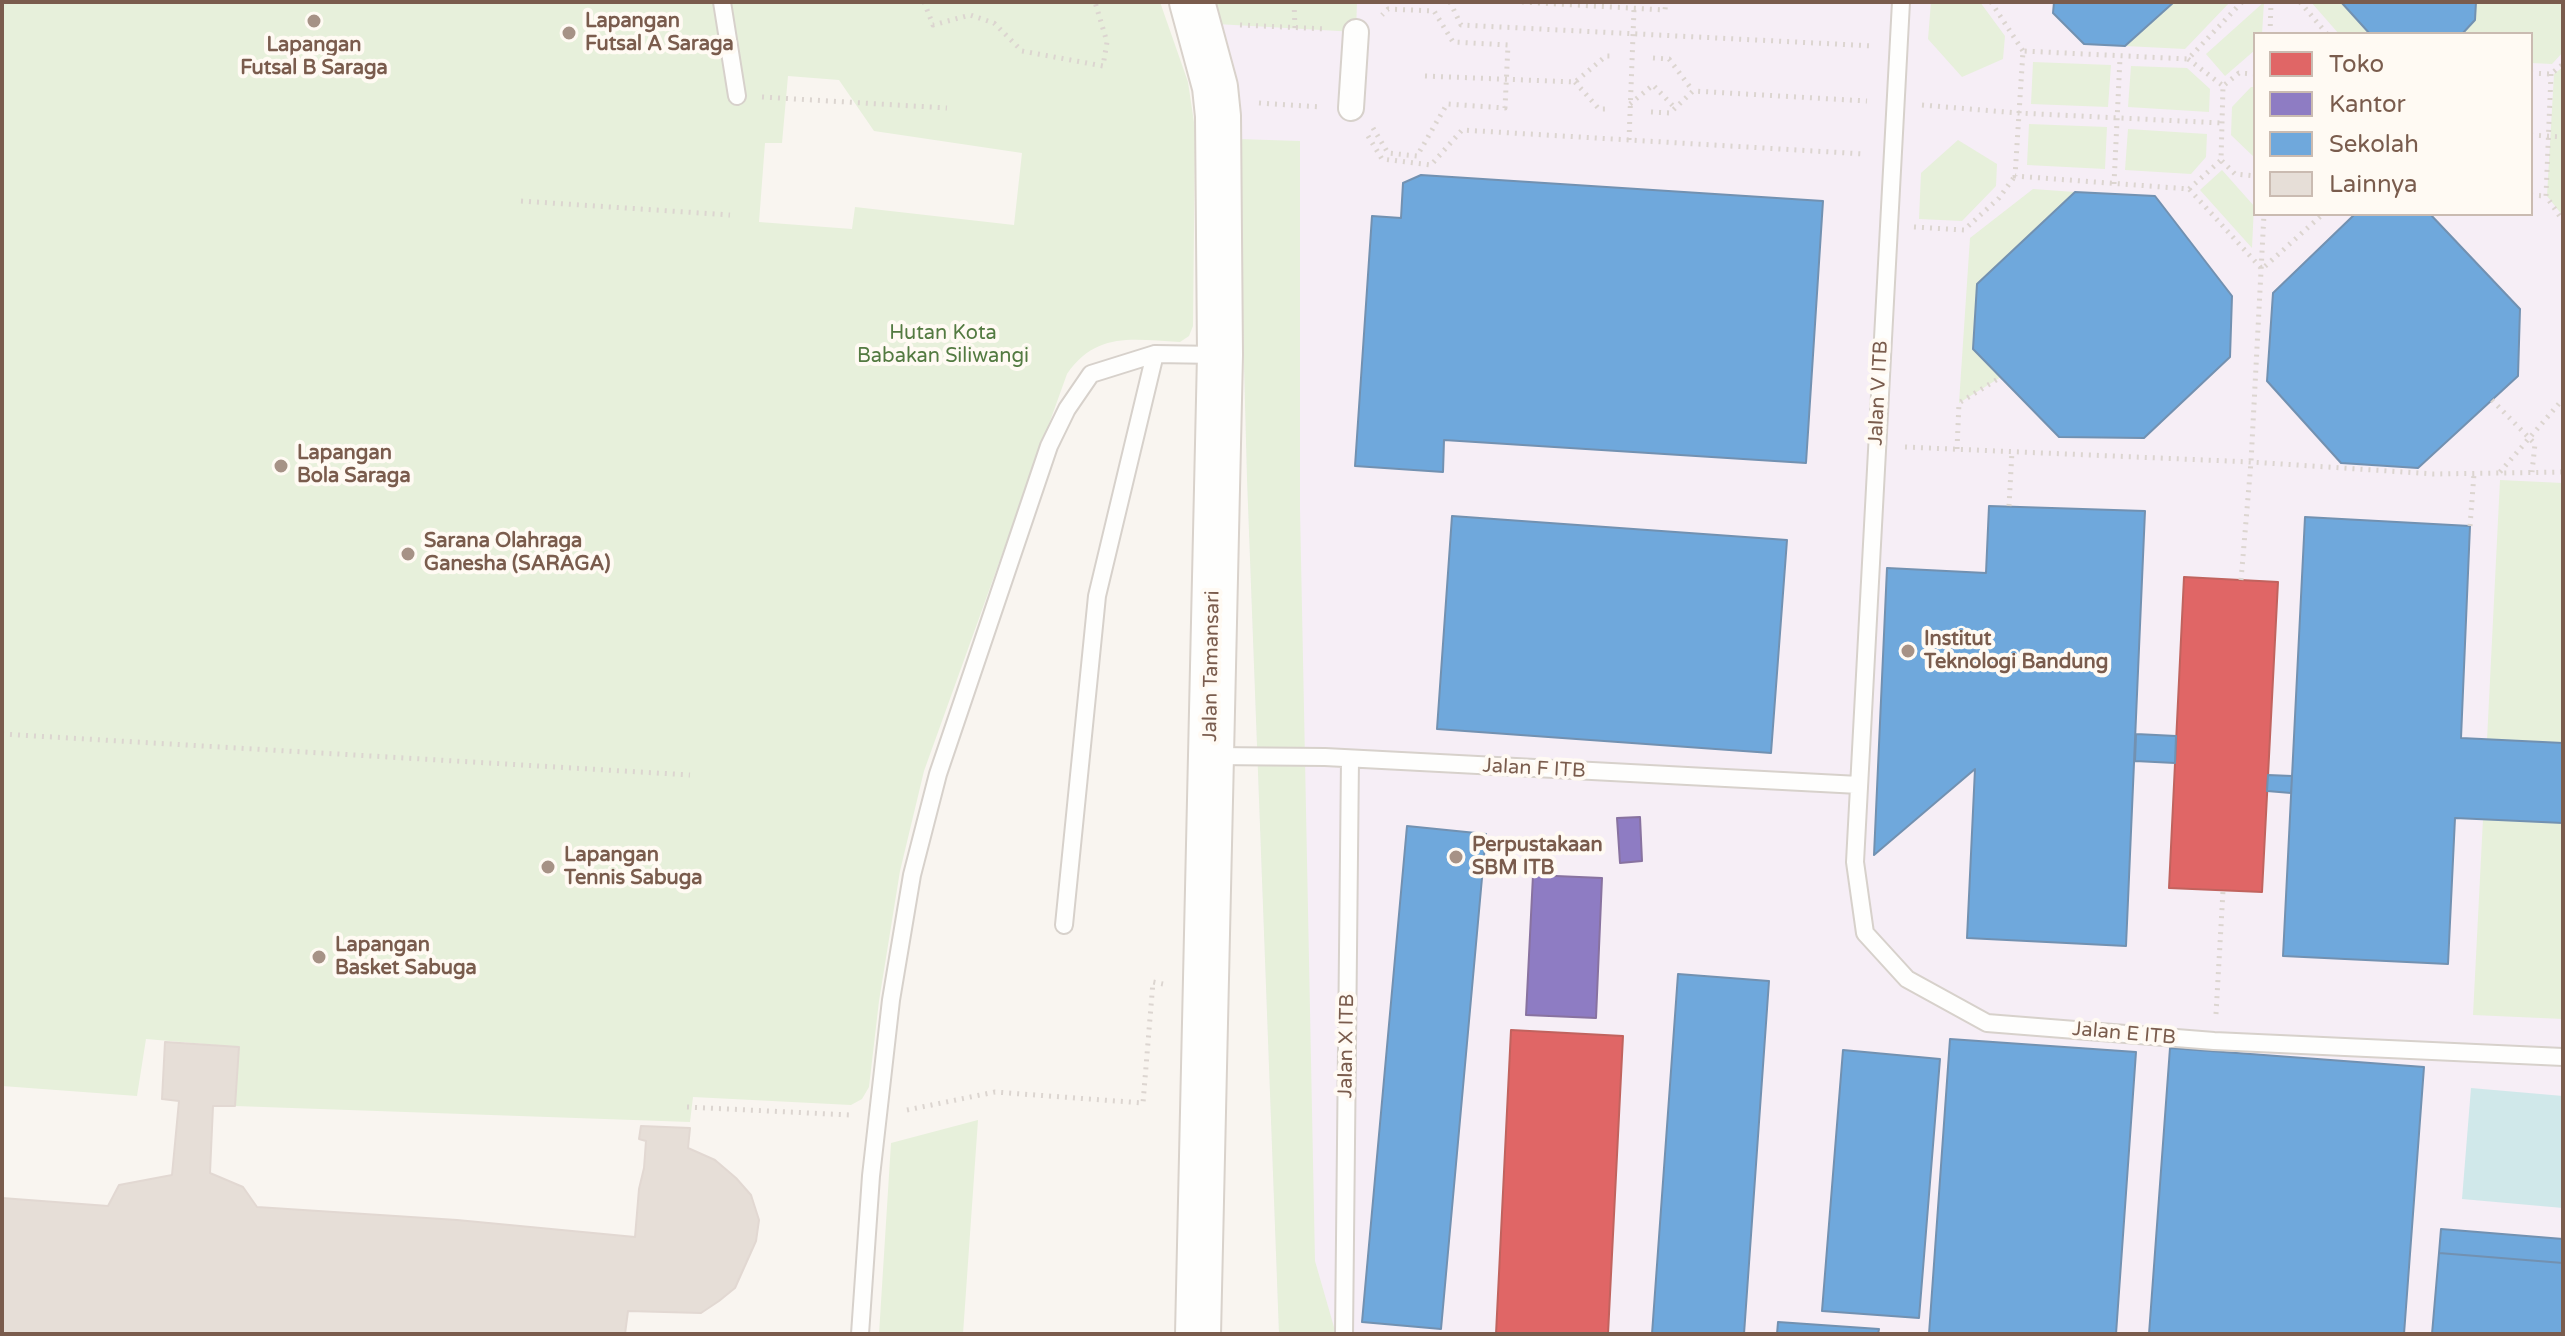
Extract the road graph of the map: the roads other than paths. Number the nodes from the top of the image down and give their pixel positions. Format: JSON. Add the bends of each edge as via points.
{"nodes":[{"id":1,"x":722,"y":2,"type":"edge"},
{"id":2,"x":1901,"y":2,"type":"edge"},
{"id":3,"x":1196,"y":12,"type":"edge"},
{"id":4,"x":1366,"y":26,"type":"road end"},
{"id":5,"x":737,"y":96,"type":"road end"},
{"id":6,"x":1355,"y":115,"type":"road end"},
{"id":7,"x":1155,"y":354,"type":"junction"},
{"id":8,"x":1220,"y":355,"type":"junction"},
{"id":9,"x":1210,"y":756,"type":"junction"},
{"id":10,"x":1350,"y":759,"type":"junction"},
{"id":11,"x":1859,"y":785,"type":"junction"},
{"id":12,"x":1064,"y":925,"type":"dead end"},
{"id":13,"x":2563,"y":1057,"type":"edge"},
{"id":14,"x":860,"y":1334,"type":"edge"},
{"id":15,"x":1198,"y":1334,"type":"edge"},
{"id":16,"x":1344,"y":1334,"type":"edge"}],
"edges":[{"from":1,"to":5,"type":"lane"},
{"from":2,"to":11,"type":"lane","name":"Jalan V ITB"},
{"from":3,"to":8,"type":"main road","name":"Jalan Tamansari","via":[[1218,116]]},
{"from":4,"to":6,"type":"street"},
{"from":7,"to":8,"type":"lane"},
{"from":7,"to":12,"type":"lane","via":[[1097,596]]},
{"from":7,"to":14,"type":"lane","via":[[1091,374],[1067,409],[1049,446],[938,774],[912,875],[891,1000]]},
{"from":8,"to":9,"type":"main road","name":"Jalan Tamansari"},
{"from":9,"to":10,"type":"lane","name":"Jalan F ITB"},
{"from":9,"to":15,"type":"main road","name":"Jalan Tamansari"},
{"from":10,"to":11,"type":"lane","name":"Jalan F ITB"},
{"from":10,"to":16,"type":"lane","name":"Jalan X ITB"},
{"from":11,"to":13,"type":"lane","name":"Jalan E ITB","via":[[1855,862],[1865,933],[1907,979],[1987,1023],[2214,1041]]}]}
